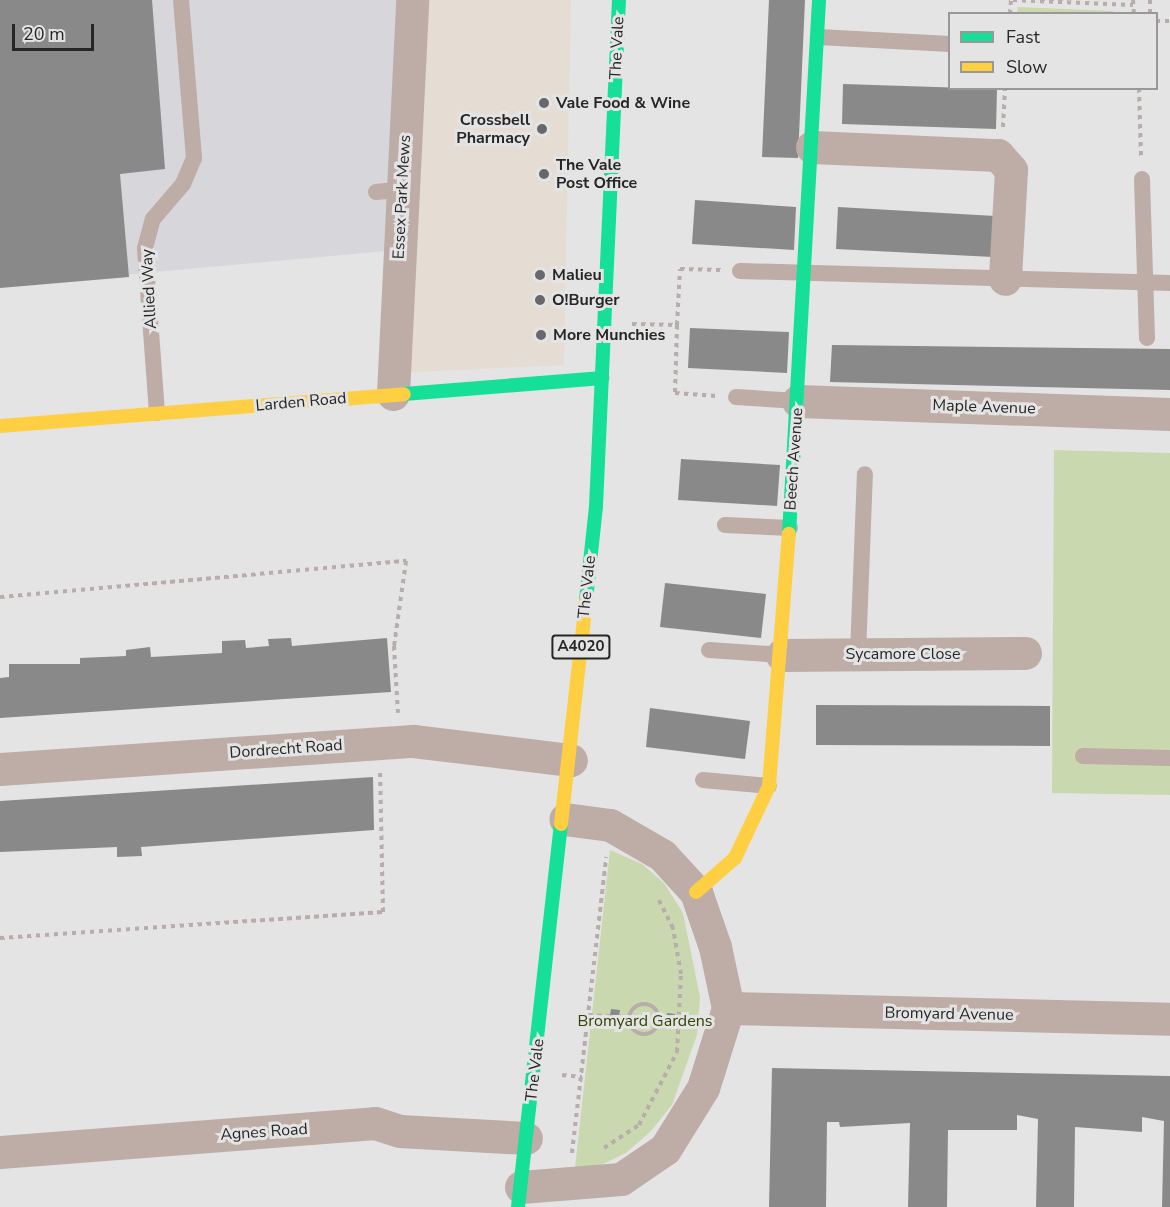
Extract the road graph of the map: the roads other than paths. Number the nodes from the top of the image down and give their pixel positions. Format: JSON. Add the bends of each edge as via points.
{"nodes":[{"id":1,"x":181,"y":0,"type":"edge"},
{"id":2,"x":412,"y":0,"type":"edge"},
{"id":3,"x":619,"y":0,"type":"edge"},
{"id":4,"x":819,"y":0,"type":"edge"},
{"id":5,"x":818,"y":37,"type":"junction"},
{"id":6,"x":948,"y":44,"type":"edge"},
{"id":7,"x":812,"y":147,"type":"junction"},
{"id":8,"x":1142,"y":179,"type":"road end"},
{"id":9,"x":740,"y":271,"type":"road end"},
{"id":10,"x":805,"y":274,"type":"junction"},
{"id":11,"x":1005,"y":279,"type":"junction"},
{"id":12,"x":1144,"y":284,"type":"junction"},
{"id":13,"x":1170,"y":284,"type":"edge"},
{"id":14,"x":1147,"y":338,"type":"dead end"},
{"id":15,"x":602,"y":378,"type":"junction"},
{"id":16,"x":393,"y":394,"type":"junction"},
{"id":17,"x":736,"y":397,"type":"road end"},
{"id":18,"x":798,"y":401,"type":"junction"},
{"id":19,"x":157,"y":413,"type":"junction"},
{"id":20,"x":1170,"y":414,"type":"edge"},
{"id":21,"x":0,"y":426,"type":"edge"},
{"id":22,"x":865,"y":474,"type":"dead end"},
{"id":23,"x":724,"y":525,"type":"dead end"},
{"id":24,"x":790,"y":528,"type":"junction"},
{"id":25,"x":708,"y":650,"type":"dead end"},
{"id":26,"x":1025,"y":653,"type":"dead end"},
{"id":27,"x":858,"y":654,"type":"junction"},
{"id":28,"x":782,"y":655,"type":"junction"},
{"id":29,"x":1083,"y":756,"type":"dead end"},
{"id":30,"x":1170,"y":758,"type":"edge"},
{"id":31,"x":571,"y":760,"type":"junction"},
{"id":32,"x":0,"y":769,"type":"edge"},
{"id":33,"x":703,"y":780,"type":"dead end"},
{"id":34,"x":769,"y":786,"type":"junction"},
{"id":35,"x":565,"y":819,"type":"junction"},
{"id":36,"x":696,"y":892,"type":"junction"},
{"id":37,"x":714,"y":1016,"type":"junction"},
{"id":38,"x":1170,"y":1019,"type":"edge"},
{"id":39,"x":526,"y":1138,"type":"junction"},
{"id":40,"x":0,"y":1152,"type":"edge"},
{"id":41,"x":520,"y":1197,"type":"edge"}],
"edges":[{"from":1,"to":19,"type":"lane","name":"Allied Way","via":[[194,159],[183,184],[153,219],[145,248]]},
{"from":2,"to":16,"type":"street","name":"Essex Park Mews","via":[[389,190]]},
{"from":3,"to":15,"type":"street","name":"The Vale","number":"A4020"},
{"from":4,"to":5,"type":"street","name":"Beech Avenue"},
{"from":5,"to":6,"type":"lane"},
{"from":5,"to":7,"type":"street","name":"Beech Avenue"},
{"from":7,"to":10,"type":"street","name":"Beech Avenue"},
{"from":7,"to":11,"type":"street","via":[[998,155],[1011,170]]},
{"from":8,"to":12,"type":"lane"},
{"from":9,"to":10,"type":"lane"},
{"from":10,"to":11,"type":"lane"},
{"from":10,"to":18,"type":"street","name":"Beech Avenue"},
{"from":11,"to":12,"type":"lane"},
{"from":12,"to":13,"type":"lane"},
{"from":12,"to":14,"type":"lane"},
{"from":15,"to":16,"type":"street","name":"Larden Road"},
{"from":15,"to":31,"type":"street","name":"The Vale","number":"A4020","via":[[596,506]]},
{"from":16,"to":19,"type":"street","name":"Larden Road"},
{"from":17,"to":18,"type":"lane"},
{"from":18,"to":20,"type":"street","name":"Maple Avenue"},
{"from":18,"to":24,"type":"street","name":"Beech Avenue"},
{"from":19,"to":21,"type":"street","name":"Larden Road"},
{"from":22,"to":27,"type":"lane"},
{"from":23,"to":24,"type":"lane"},
{"from":24,"to":28,"type":"street","name":"Beech Avenue"},
{"from":25,"to":28,"type":"lane"},
{"from":26,"to":27,"type":"street","name":"Sycamore Close"},
{"from":27,"to":28,"type":"street","name":"Sycamore Close"},
{"from":28,"to":34,"type":"street","name":"Beech Avenue"},
{"from":29,"to":30,"type":"lane"},
{"from":31,"to":32,"type":"street","name":"Dordrecht Road","via":[[413,741]]},
{"from":31,"to":35,"type":"street","name":"The Vale","number":"A4020"},
{"from":33,"to":34,"type":"lane"},
{"from":34,"to":36,"type":"street","name":"Beech Avenue","via":[[756,823],[735,858]]},
{"from":35,"to":36,"type":"street","via":[[609,825],[662,855]]},
{"from":35,"to":39,"type":"street","name":"The Vale","number":"A4020"},
{"from":36,"to":37,"type":"street","via":[[715,947]]},
{"from":37,"to":38,"type":"street","name":"Bromyard Avenue"},
{"from":37,"to":41,"type":"street","via":[[703,1089],[665,1149],[621,1179]]},
{"from":39,"to":40,"type":"street","name":"Agnes Road","via":[[400,1131],[375,1123]]},
{"from":39,"to":41,"type":"street","name":"The Vale","number":"A4020"}]}
